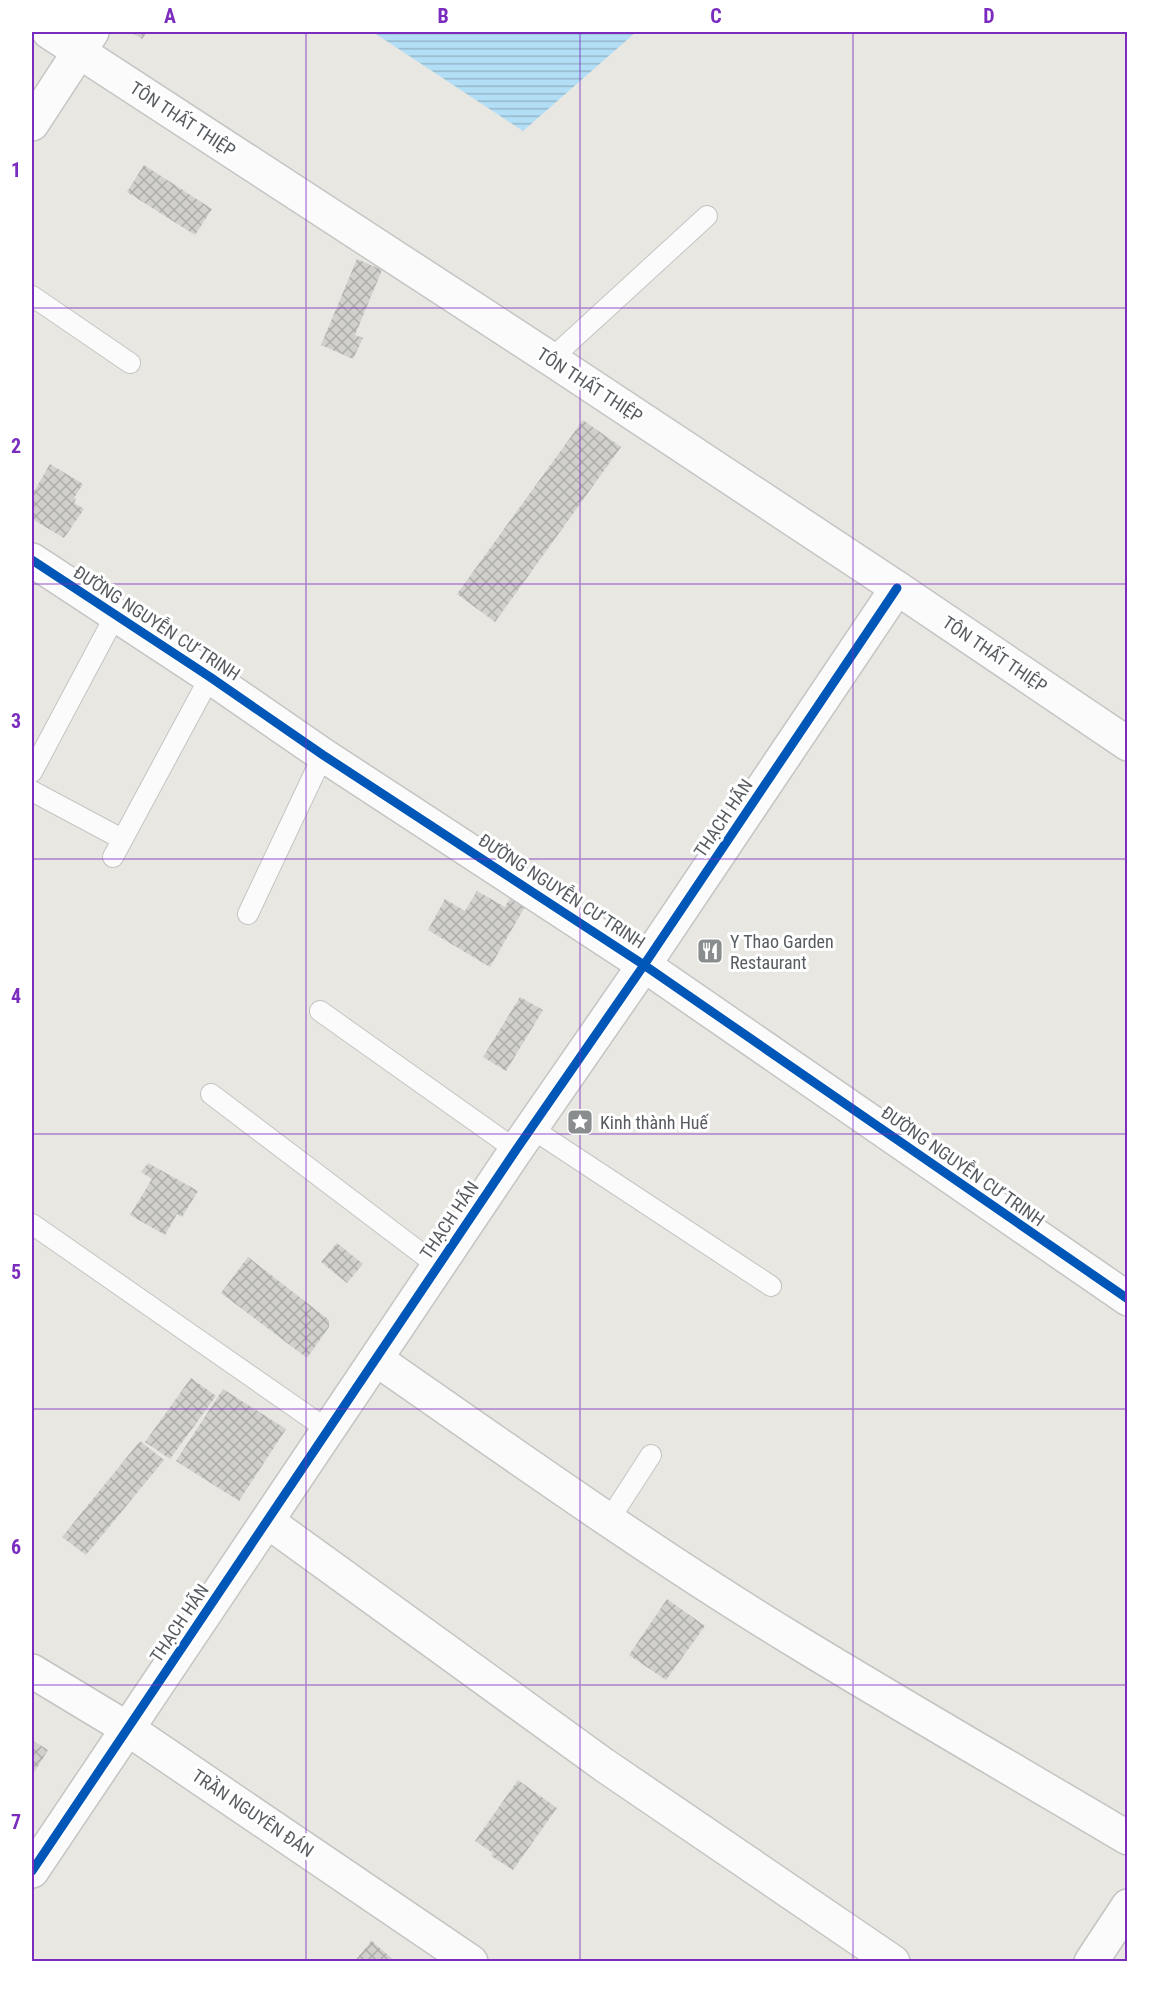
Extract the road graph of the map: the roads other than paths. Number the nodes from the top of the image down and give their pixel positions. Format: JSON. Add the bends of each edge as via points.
{"nodes":[{"id":1,"x":49,"y":32,"type":"edge"},
{"id":2,"x":86,"y":41,"type":"edge"},
{"id":3,"x":32,"y":124,"type":"edge"},
{"id":4,"x":707,"y":216,"type":"dead end"},
{"id":5,"x":32,"y":296,"type":"edge"},
{"id":6,"x":551,"y":359,"type":"junction"},
{"id":7,"x":130,"y":363,"type":"dead end"},
{"id":8,"x":32,"y":560,"type":"edge"},
{"id":9,"x":897,"y":588,"type":"junction"},
{"id":10,"x":115,"y":616,"type":"junction"},
{"id":11,"x":210,"y":677,"type":"junction"},
{"id":12,"x":1128,"y":744,"type":"edge"},
{"id":13,"x":323,"y":755,"type":"junction"},
{"id":14,"x":32,"y":772,"type":"edge"},
{"id":15,"x":32,"y":791,"type":"edge"},
{"id":16,"x":123,"y":839,"type":"junction"},
{"id":17,"x":113,"y":857,"type":"dead end"},
{"id":18,"x":248,"y":914,"type":"dead end"},
{"id":19,"x":644,"y":965,"type":"junction"},
{"id":20,"x":320,"y":1011,"type":"dead end"},
{"id":21,"x":211,"y":1094,"type":"dead end"},
{"id":22,"x":523,"y":1139,"type":"junction"},
{"id":23,"x":32,"y":1224,"type":"edge"},
{"id":24,"x":438,"y":1266,"type":"junction"},
{"id":25,"x":771,"y":1286,"type":"dead end"},
{"id":26,"x":1128,"y":1299,"type":"edge"},
{"id":27,"x":376,"y":1359,"type":"junction"},
{"id":28,"x":328,"y":1430,"type":"junction"},
{"id":29,"x":651,"y":1455,"type":"dead end"},
{"id":30,"x":609,"y":1520,"type":"junction"},
{"id":31,"x":267,"y":1521,"type":"junction"},
{"id":32,"x":32,"y":1671,"type":"edge"},
{"id":33,"x":129,"y":1729,"type":"junction"},
{"id":34,"x":1128,"y":1838,"type":"edge"},
{"id":35,"x":32,"y":1868,"type":"edge"},
{"id":36,"x":1128,"y":1906,"type":"edge"},
{"id":37,"x":471,"y":1962,"type":"edge"},
{"id":38,"x":893,"y":1962,"type":"edge"},
{"id":39,"x":1091,"y":1962,"type":"edge"}],
"edges":[{"from":1,"to":2,"type":"street","name":"TÔN THẤT THIỆP"},
{"from":2,"to":3,"type":"street"},
{"from":2,"to":6,"type":"street","name":"TÔN THẤT THIỆP"},
{"from":4,"to":6,"type":"lane"},
{"from":5,"to":7,"type":"lane"},
{"from":6,"to":9,"type":"street","name":"TÔN THẤT THIỆP"},
{"from":8,"to":10,"type":"street","name":"ĐƯỜNG NGUYỄN CƯ TRINH"},
{"from":9,"to":12,"type":"street","name":"TÔN THẤT THIỆP"},
{"from":9,"to":19,"type":"street","name":"THẠCH HÃN"},
{"from":10,"to":11,"type":"street","name":"ĐƯỜNG NGUYỄN CƯ TRINH"},
{"from":10,"to":14,"type":"lane"},
{"from":11,"to":13,"type":"street","name":"ĐƯỜNG NGUYỄN CƯ TRINH"},
{"from":11,"to":16,"type":"lane"},
{"from":13,"to":18,"type":"lane"},
{"from":13,"to":19,"type":"street","name":"ĐƯỜNG NGUYỄN CƯ TRINH"},
{"from":15,"to":16,"type":"lane"},
{"from":16,"to":17,"type":"lane"},
{"from":19,"to":22,"type":"street","name":"THẠCH HÃN"},
{"from":19,"to":26,"type":"street","name":"ĐƯỜNG NGUYỄN CƯ TRINH"},
{"from":20,"to":22,"type":"lane"},
{"from":21,"to":24,"type":"lane"},
{"from":22,"to":24,"type":"street","name":"THẠCH HÃN"},
{"from":22,"to":25,"type":"lane"},
{"from":23,"to":28,"type":"lane"},
{"from":24,"to":27,"type":"street","name":"THẠCH HÃN"},
{"from":27,"to":28,"type":"street","name":"THẠCH HÃN"},
{"from":27,"to":30,"type":"street"},
{"from":28,"to":31,"type":"street","name":"THẠCH HÃN"},
{"from":29,"to":30,"type":"lane"},
{"from":30,"to":34,"type":"street","via":[[804,1646]]},
{"from":31,"to":33,"type":"street","name":"THẠCH HÃN"},
{"from":31,"to":38,"type":"street","via":[[604,1765]]},
{"from":32,"to":33,"type":"street","name":"TRẦN NGUYÊN ĐÁN"},
{"from":33,"to":35,"type":"street","name":"THẠCH HÃN"},
{"from":33,"to":37,"type":"street","name":"TRẦN NGUYÊN ĐÁN"},
{"from":36,"to":39,"type":"street"}]}
